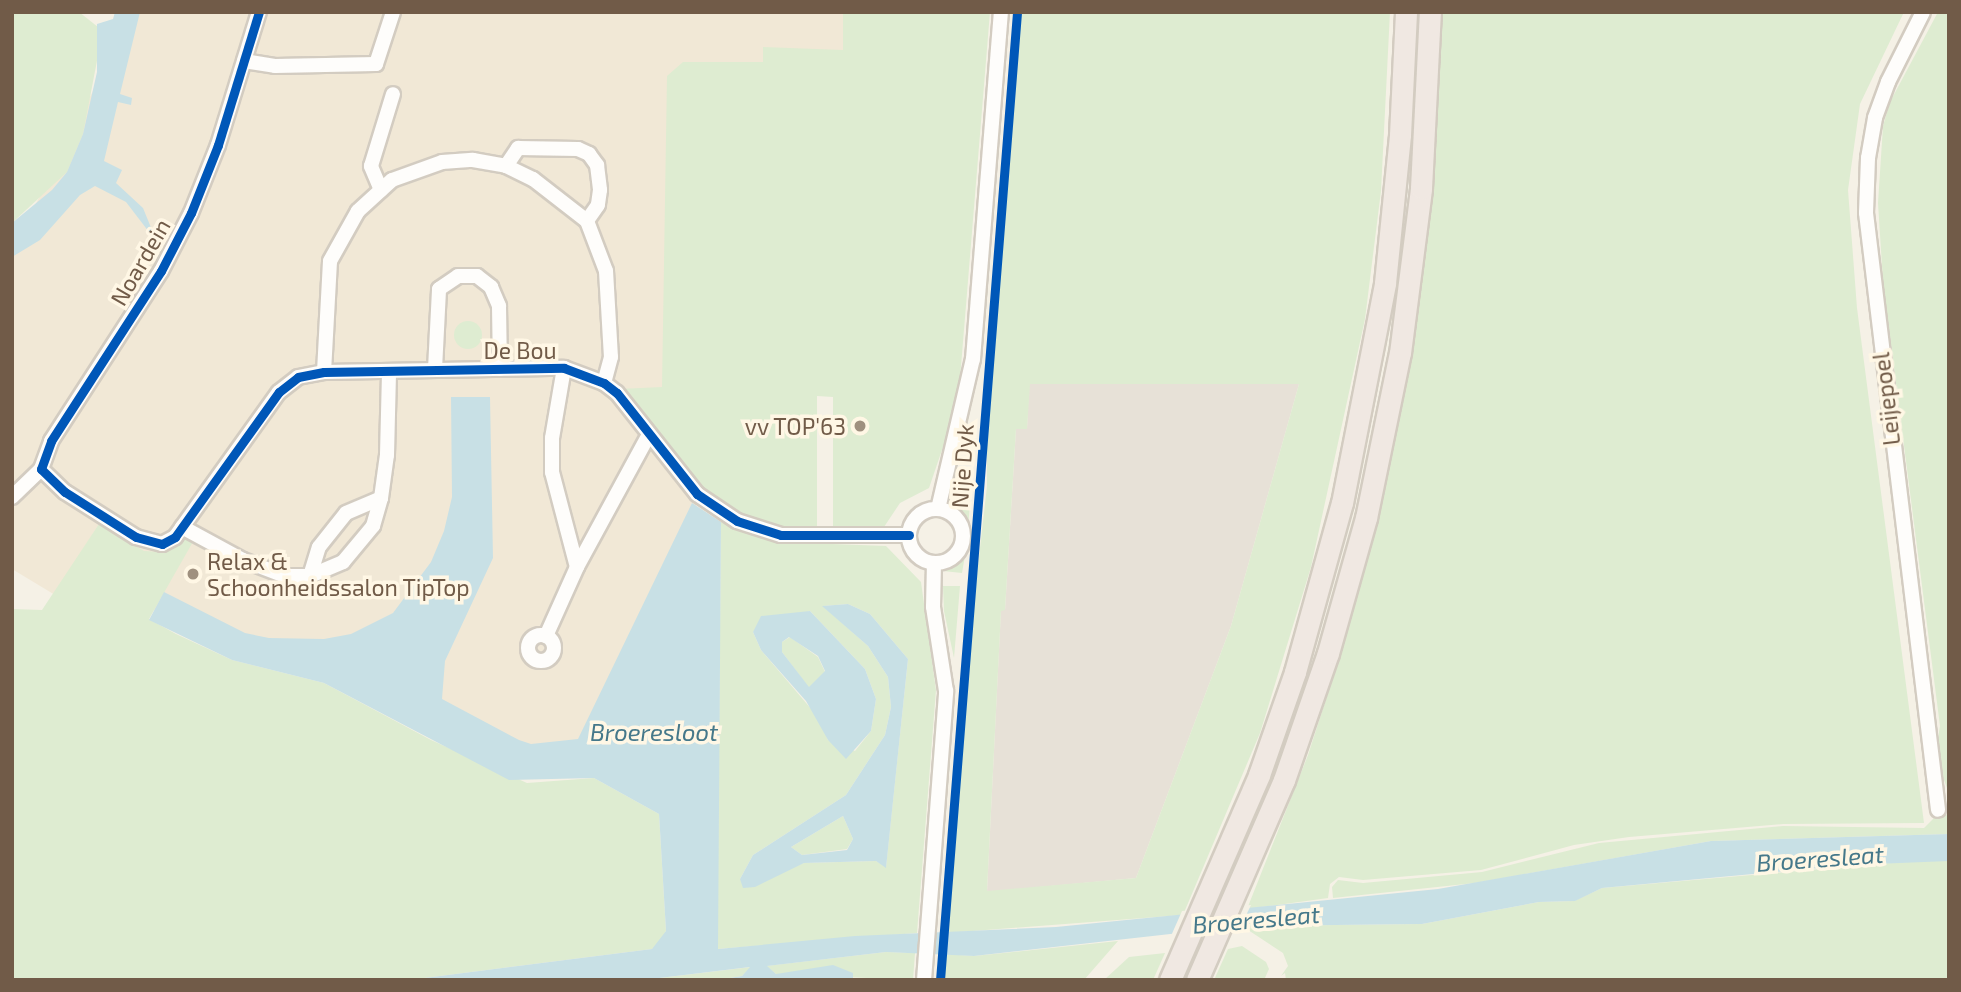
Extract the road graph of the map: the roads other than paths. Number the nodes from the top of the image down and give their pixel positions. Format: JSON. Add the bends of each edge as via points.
{"nodes":[{"id":1,"x":259,"y":12,"type":"edge"},
{"id":2,"x":393,"y":12,"type":"edge"},
{"id":3,"x":1000,"y":12,"type":"edge"},
{"id":4,"x":1406,"y":12,"type":"edge"},
{"id":5,"x":1430,"y":12,"type":"edge"},
{"id":6,"x":1923,"y":12,"type":"edge"},
{"id":7,"x":244,"y":61,"type":"junction"},
{"id":8,"x":393,"y":94,"type":"dead end"},
{"id":9,"x":506,"y":166,"type":"junction"},
{"id":10,"x":381,"y":190,"type":"junction"},
{"id":11,"x":587,"y":221,"type":"junction"},
{"id":12,"x":564,"y":368,"type":"junction"},
{"id":13,"x":435,"y":369,"type":"junction"},
{"id":14,"x":500,"y":369,"type":"junction"},
{"id":15,"x":324,"y":372,"type":"junction"},
{"id":16,"x":389,"y":373,"type":"junction"},
{"id":17,"x":604,"y":383,"type":"junction"},
{"id":18,"x":648,"y":436,"type":"junction"},
{"id":19,"x":41,"y":469,"type":"junction"},
{"id":20,"x":12,"y":497,"type":"edge"},
{"id":21,"x":381,"y":498,"type":"junction"},
{"id":22,"x":937,"y":509,"type":"junction"},
{"id":23,"x":182,"y":527,"type":"junction"},
{"id":24,"x":909,"y":535,"type":"junction"},
{"id":25,"x":934,"y":563,"type":"junction"},
{"id":26,"x":577,"y":567,"type":"junction"},
{"id":27,"x":310,"y":576,"type":"junction"},
{"id":28,"x":546,"y":636,"type":"dead end"},
{"id":29,"x":1941,"y":800,"type":"edge"},
{"id":30,"x":924,"y":974,"type":"edge"},
{"id":31,"x":1170,"y":980,"type":"edge"},
{"id":32,"x":1197,"y":980,"type":"edge"}],
"edges":[{"from":1,"to":7,"type":"street","name":"Noardein"},
{"from":2,"to":7,"type":"street","via":[[376,64],[275,66]]},
{"from":3,"to":22,"type":"street","name":"Nije Dyk","via":[[973,359]]},
{"from":4,"to":31,"type":"highway","via":[[1400,135],[1385,283],[1342,503],[1295,672],[1205,907]]},
{"from":5,"to":32,"type":"highway","via":[[1421,188],[1400,353],[1366,518],[1324,666],[1284,780]]},
{"from":6,"to":29,"type":"street","name":"Leijepoel","via":[[1875,118],[1866,213]]},
{"from":7,"to":19,"type":"street","name":"Noardein","via":[[209,171],[177,241],[51,441]]},
{"from":8,"to":10,"type":"street","via":[[371,166]]},
{"from":9,"to":10,"type":"street","via":[[473,160],[442,162],[392,180]]},
{"from":9,"to":11,"type":"street","via":[[533,178]]},
{"from":9,"to":11,"type":"street","via":[[518,148],[578,149],[589,154],[597,165],[600,190],[598,205]]},
{"from":10,"to":15,"type":"street","via":[[353,218],[330,261]]},
{"from":11,"to":17,"type":"street","via":[[606,271],[611,357]]},
{"from":12,"to":14,"type":"street","name":"De Bou"},
{"from":12,"to":17,"type":"street","name":"De Bou"},
{"from":12,"to":26,"type":"street","via":[[552,438],[552,472]]},
{"from":13,"to":14,"type":"street","name":"De Bou"},
{"from":13,"to":14,"type":"street","name":"De Bou","via":[[439,289],[458,276],[477,276],[491,287],[499,306]]},
{"from":13,"to":16,"type":"street","name":"De Bou"},
{"from":15,"to":16,"type":"street","name":"De Bou"},
{"from":15,"to":23,"type":"street","name":"De Bou","via":[[298,377],[279,392]]},
{"from":16,"to":21,"type":"street"},
{"from":17,"to":18,"type":"street","name":"De Bou","via":[[617,393]]},
{"from":18,"to":24,"type":"street","name":"De Bou","via":[[697,494],[750,527],[826,538]]},
{"from":18,"to":26,"type":"street"},
{"from":19,"to":20,"type":"street","name":"Noardein"},
{"from":19,"to":23,"type":"street","via":[[65,492],[151,543],[175,537]]},
{"from":21,"to":27,"type":"street","via":[[346,513],[319,547]]},
{"from":21,"to":27,"type":"street","via":[[373,526],[358,548],[343,562]]},
{"from":22,"to":24,"type":"street","via":[[917,517]]},
{"from":22,"to":25,"type":"street","via":[[955,517],[963,538],[953,557]]},
{"from":23,"to":27,"type":"street","via":[[264,568],[285,576]]},
{"from":24,"to":25,"type":"street","via":[[915,553]]},
{"from":25,"to":30,"type":"street","via":[[933,607],[946,691]]},
{"from":26,"to":28,"type":"street"}]}
